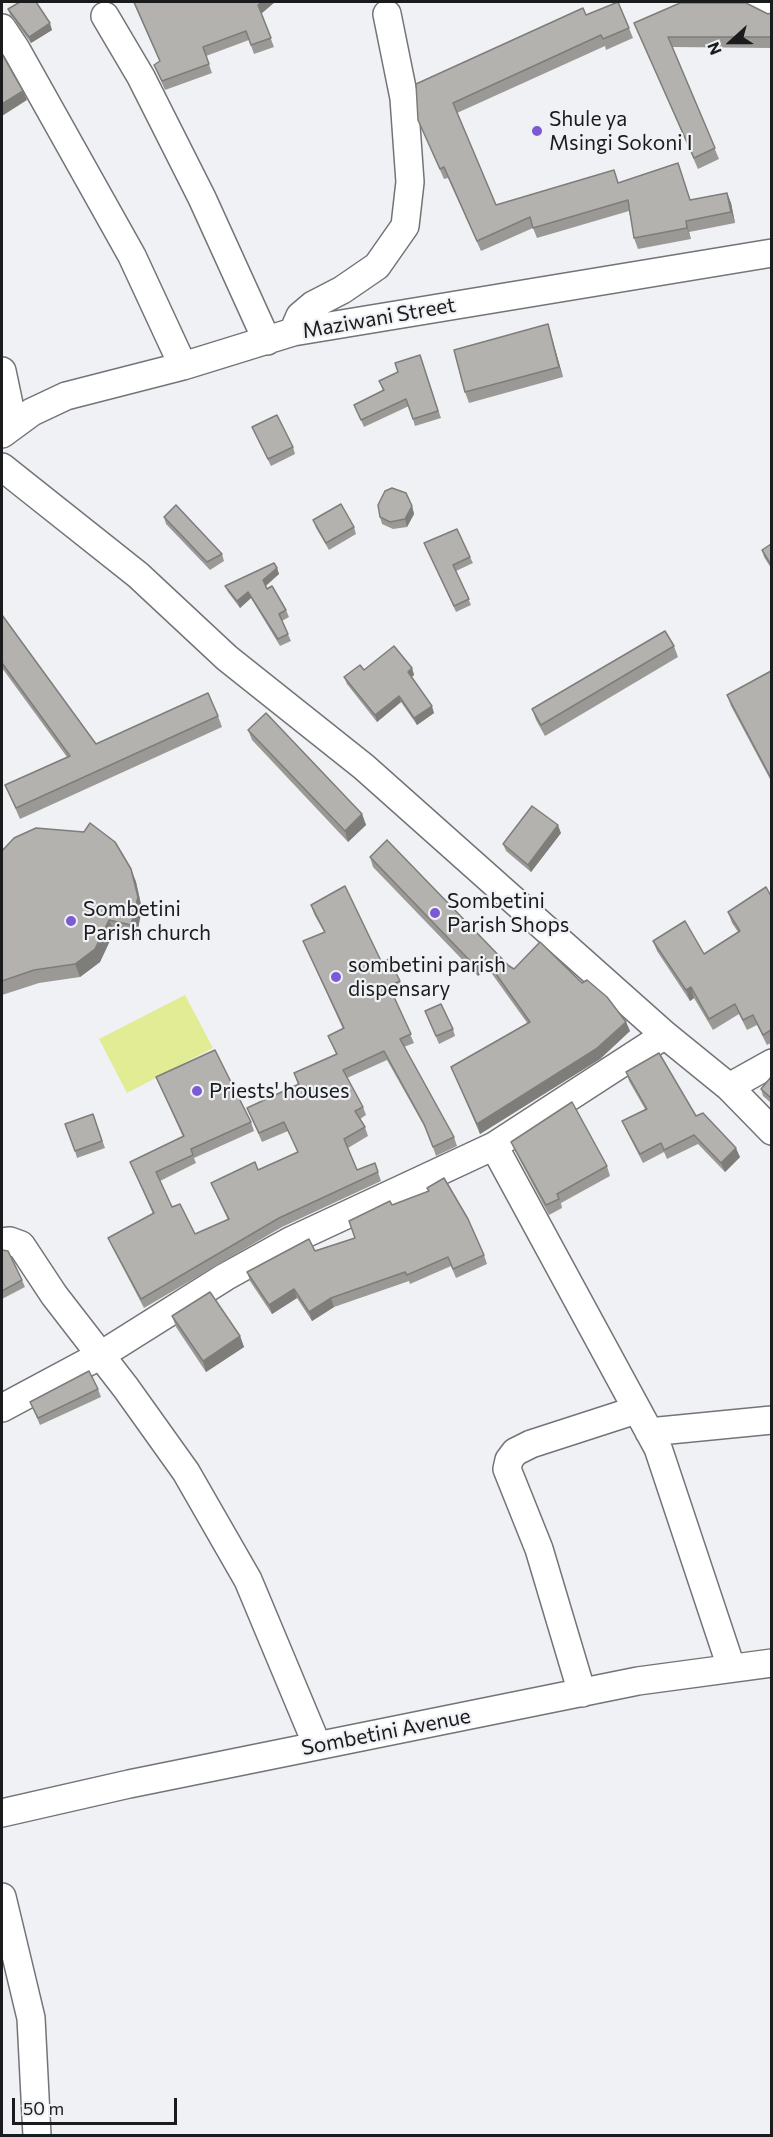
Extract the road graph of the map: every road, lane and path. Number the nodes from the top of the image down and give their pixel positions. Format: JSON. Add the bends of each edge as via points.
{"nodes":[{"id":1,"x":760,"y":2,"type":"edge"},
{"id":2,"x":771,"y":9,"type":"edge"},
{"id":3,"x":387,"y":14,"type":"dead end"},
{"id":4,"x":105,"y":16,"type":"dead end"},
{"id":5,"x":2,"y":28,"type":"edge"},
{"id":6,"x":771,"y":253,"type":"edge"},
{"id":7,"x":293,"y":332,"type":"junction"},
{"id":8,"x":267,"y":341,"type":"junction"},
{"id":9,"x":183,"y":366,"type":"junction"},
{"id":10,"x":2,"y":371,"type":"edge"},
{"id":11,"x":7,"y":429,"type":"edge"},
{"id":12,"x":2,"y":467,"type":"edge"},
{"id":13,"x":665,"y":1035,"type":"junction"},
{"id":14,"x":771,"y":1063,"type":"edge"},
{"id":15,"x":729,"y":1088,"type":"junction"},
{"id":16,"x":771,"y":1131,"type":"edge"},
{"id":17,"x":494,"y":1146,"type":"junction"},
{"id":18,"x":2,"y":1242,"type":"edge"},
{"id":19,"x":101,"y":1355,"type":"junction"},
{"id":20,"x":2,"y":1408,"type":"edge"},
{"id":21,"x":771,"y":1420,"type":"edge"},
{"id":22,"x":643,"y":1421,"type":"junction"},
{"id":23,"x":771,"y":1663,"type":"edge"},
{"id":24,"x":731,"y":1667,"type":"junction"},
{"id":25,"x":582,"y":1693,"type":"junction"},
{"id":26,"x":316,"y":1745,"type":"junction"},
{"id":27,"x":2,"y":1813,"type":"edge"},
{"id":28,"x":2,"y":1897,"type":"edge"},
{"id":29,"x":37,"y":2136,"type":"edge"}],
"edges":[{"from":1,"to":2,"type":"street"},
{"from":3,"to":7,"type":"street","via":[[404,98],[410,182],[405,226],[377,266],[313,305],[300,316]]},
{"from":4,"to":8,"type":"street","via":[[141,76],[202,198]]},
{"from":5,"to":9,"type":"street","via":[[132,256]]},
{"from":6,"to":7,"type":"street","name":"Maziwani Street"},
{"from":7,"to":8,"type":"street","name":"Maziwani Street"},
{"from":8,"to":9,"type":"street","name":"Maziwani Street"},
{"from":9,"to":11,"type":"street","name":"Maziwani Street","via":[[66,396]]},
{"from":10,"to":11,"type":"street"},
{"from":12,"to":13,"type":"street","via":[[138,575],[227,658],[364,767]]},
{"from":13,"to":15,"type":"street"},
{"from":13,"to":17,"type":"street"},
{"from":14,"to":15,"type":"street"},
{"from":15,"to":16,"type":"street"},
{"from":17,"to":19,"type":"street","via":[[290,1241]]},
{"from":17,"to":22,"type":"street"},
{"from":18,"to":19,"type":"street","via":[[21,1245]]},
{"from":19,"to":20,"type":"street"},
{"from":19,"to":26,"type":"street","via":[[186,1472],[236,1557]]},
{"from":21,"to":22,"type":"street"},
{"from":22,"to":24,"type":"street","via":[[658,1448]]},
{"from":22,"to":25,"type":"street","via":[[531,1444],[514,1452],[508,1460],[507,1469],[539,1550]]},
{"from":23,"to":24,"type":"street","name":"Sombetini Avenue"},
{"from":24,"to":25,"type":"street","name":"Sombetini Avenue","via":[[638,1680]]},
{"from":25,"to":26,"type":"street","name":"Sombetini Avenue"},
{"from":26,"to":27,"type":"street","name":"Sombetini Avenue"},
{"from":28,"to":29,"type":"street","via":[[31,2018]]}]}
